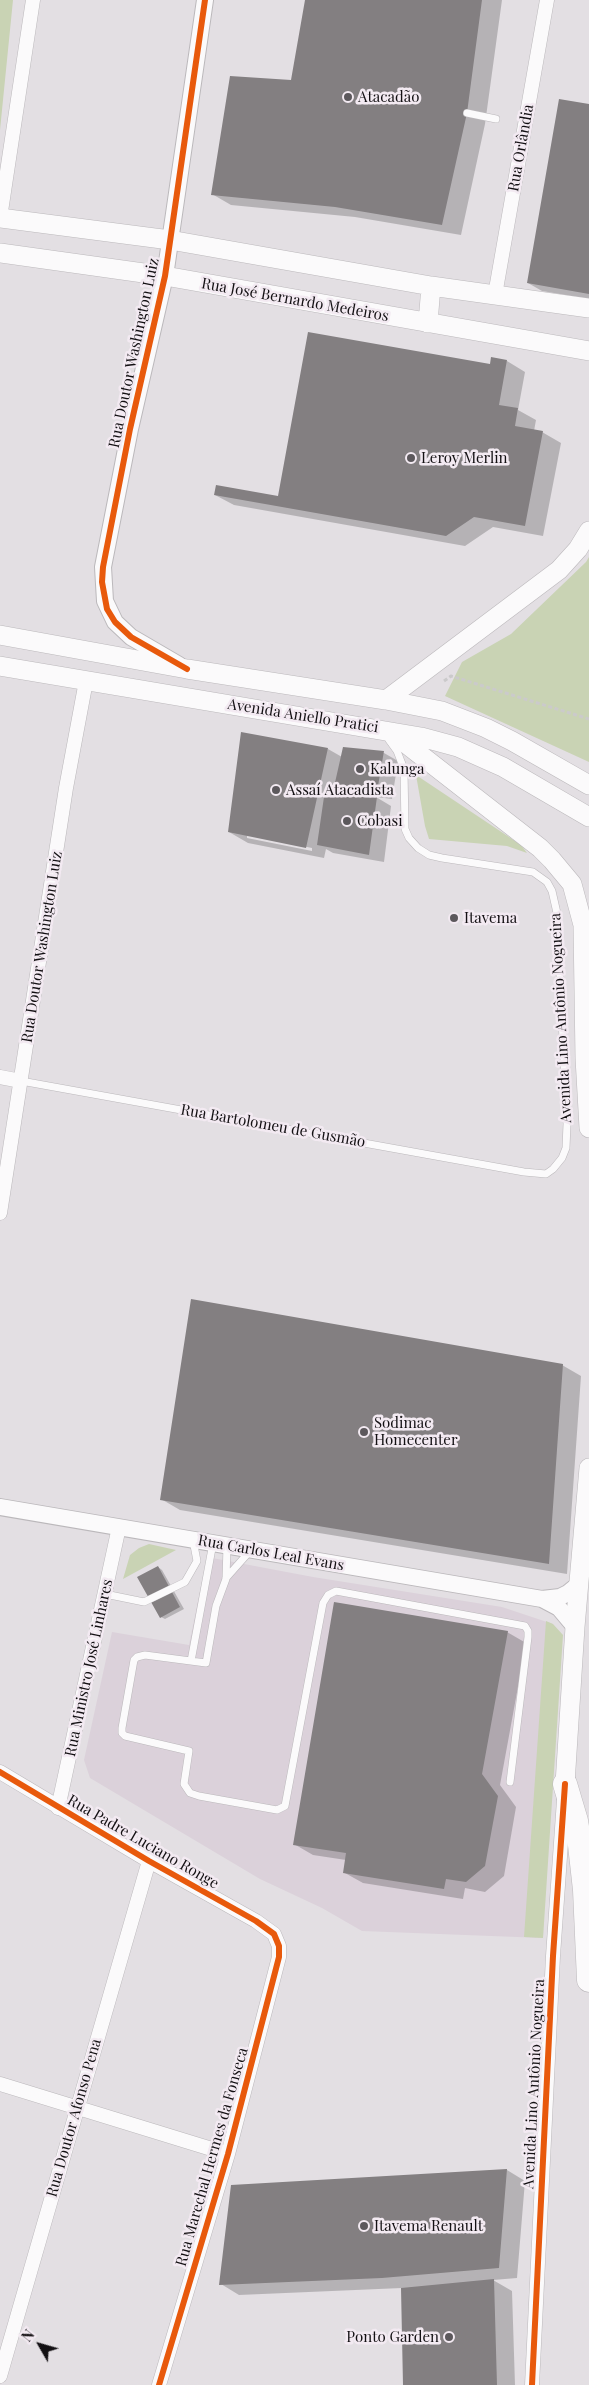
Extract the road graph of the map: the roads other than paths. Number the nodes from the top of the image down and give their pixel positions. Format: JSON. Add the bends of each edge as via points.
{"nodes":[{"id":1,"x":33,"y":0,"type":"edge"},
{"id":2,"x":205,"y":0,"type":"edge"},
{"id":3,"x":547,"y":0,"type":"edge"},
{"id":4,"x":467,"y":113,"type":"dead end"},
{"id":5,"x":496,"y":119,"type":"dead end"},
{"id":6,"x":0,"y":218,"type":"edge"},
{"id":7,"x":170,"y":240,"type":"junction"},
{"id":8,"x":0,"y":253,"type":"edge"},
{"id":9,"x":165,"y":276,"type":"junction"},
{"id":10,"x":431,"y":286,"type":"junction"},
{"id":11,"x":495,"y":295,"type":"junction"},
{"id":12,"x":589,"y":308,"type":"edge"},
{"id":13,"x":428,"y":323,"type":"junction"},
{"id":14,"x":589,"y":351,"type":"edge"},
{"id":15,"x":589,"y":531,"type":"edge"},
{"id":16,"x":0,"y":635,"type":"edge"},
{"id":17,"x":0,"y":666,"type":"edge"},
{"id":18,"x":187,"y":669,"type":"junction"},
{"id":19,"x":86,"y":681,"type":"junction"},
{"id":20,"x":386,"y":700,"type":"junction"},
{"id":21,"x":386,"y":730,"type":"junction"},
{"id":22,"x":589,"y":785,"type":"edge"},
{"id":23,"x":589,"y":817,"type":"edge"},
{"id":24,"x":0,"y":1077,"type":"edge"},
{"id":25,"x":22,"y":1081,"type":"junction"},
{"id":26,"x":589,"y":1128,"type":"edge"},
{"id":27,"x":546,"y":1174,"type":"joint"},
{"id":28,"x":0,"y":1213,"type":"edge"},
{"id":29,"x":589,"y":1468,"type":"edge"},
{"id":30,"x":0,"y":1507,"type":"edge"},
{"id":31,"x":119,"y":1527,"type":"junction"},
{"id":32,"x":193,"y":1540,"type":"junction"},
{"id":33,"x":220,"y":1544,"type":"junction"},
{"id":34,"x":251,"y":1550,"type":"junction"},
{"id":35,"x":226,"y":1579,"type":"junction"},
{"id":36,"x":579,"y":1584,"type":"junction"},
{"id":37,"x":105,"y":1594,"type":"junction"},
{"id":38,"x":542,"y":1599,"type":"junction"},
{"id":39,"x":575,"y":1627,"type":"junction"},
{"id":40,"x":191,"y":1661,"type":"junction"},
{"id":41,"x":0,"y":1772,"type":"edge"},
{"id":42,"x":510,"y":1782,"type":"dead end"},
{"id":43,"x":565,"y":1784,"type":"junction"},
{"id":44,"x":58,"y":1808,"type":"junction"},
{"id":45,"x":148,"y":1861,"type":"junction"},
{"id":46,"x":274,"y":1934,"type":"joint"},
{"id":47,"x":589,"y":1980,"type":"edge"},
{"id":48,"x":0,"y":2084,"type":"edge"},
{"id":49,"x":78,"y":2107,"type":"junction"},
{"id":50,"x":228,"y":2154,"type":"junction"},
{"id":51,"x":0,"y":2376,"type":"edge"},
{"id":52,"x":159,"y":2385,"type":"edge"},
{"id":53,"x":532,"y":2385,"type":"edge"}],
"edges":[{"from":1,"to":6,"type":"street"},
{"from":2,"to":7,"type":"street","name":"Rua Doutor Washington Luiz"},
{"from":3,"to":11,"type":"street","name":"Rua Orlândia"},
{"from":4,"to":5,"type":"lane"},
{"from":6,"to":7,"type":"main road"},
{"from":7,"to":9,"type":"street","name":"Rua Doutor Washington Luiz"},
{"from":7,"to":10,"type":"main road"},
{"from":8,"to":9,"type":"main road","name":"Rua José Bernardo Medeiros"},
{"from":9,"to":13,"type":"main road","name":"Rua José Bernardo Medeiros"},
{"from":9,"to":18,"type":"street","name":"Rua Doutor Washington Luiz","via":[[130,429],[102,582],[107,610],[115,622],[131,637]]},
{"from":10,"to":11,"type":"main road"},
{"from":10,"to":13,"type":"main road"},
{"from":11,"to":12,"type":"main road"},
{"from":13,"to":14,"type":"main road","name":"Rua José Bernardo Medeiros"},
{"from":15,"to":20,"type":"main road","via":[[559,570]]},
{"from":16,"to":18,"type":"main road","name":"Avenida Aniello Pratici"},
{"from":17,"to":19,"type":"main road","name":"Avenida Aniello Pratici"},
{"from":18,"to":20,"type":"main road","name":"Avenida Aniello Pratici"},
{"from":19,"to":21,"type":"main road","name":"Avenida Aniello Pratici"},
{"from":19,"to":25,"type":"street","name":"Rua Doutor Washington Luiz","via":[[66,788]]},
{"from":20,"to":22,"type":"main road","name":"Avenida Aniello Pratici","via":[[442,711],[486,728]]},
{"from":21,"to":23,"type":"main road","name":"Avenida Aniello Pratici","via":[[421,736],[467,751]]},
{"from":21,"to":26,"type":"main road","via":[[540,848],[572,884],[583,925]]},
{"from":21,"to":27,"type":"lane","name":"Avenida Lino Antônio Nogueira","via":[[401,759],[405,777],[405,829],[418,848],[442,858],[533,872],[547,882],[552,891],[557,913],[568,1124],[562,1158]]},
{"from":24,"to":25,"type":"street","name":"Rua Bartolomeu de Gusmão"},
{"from":25,"to":27,"type":"lane","name":"Rua Bartolomeu de Gusmão"},
{"from":25,"to":28,"type":"street","name":"Rua Doutor Washington Luiz"},
{"from":29,"to":36,"type":"main road","name":"Avenida Lino Antônio Nogueira"},
{"from":30,"to":31,"type":"street","name":"Rua Carlos Leal Evans"},
{"from":31,"to":32,"type":"street","name":"Rua Carlos Leal Evans"},
{"from":31,"to":37,"type":"street","name":"Rua Ministro José Linhares"},
{"from":32,"to":33,"type":"street","name":"Rua Carlos Leal Evans"},
{"from":32,"to":37,"type":"lane","via":[[197,1562],[185,1582],[144,1602]]},
{"from":33,"to":34,"type":"street","name":"Rua Carlos Leal Evans"},
{"from":33,"to":35,"type":"lane"},
{"from":33,"to":40,"type":"lane"},
{"from":34,"to":35,"type":"lane"},
{"from":34,"to":38,"type":"street","name":"Rua Carlos Leal Evans"},
{"from":35,"to":40,"type":"lane","via":[[216,1606],[206,1664]]},
{"from":36,"to":38,"type":"street","name":"Rua Carlos Leal Evans","via":[[560,1597]]},
{"from":36,"to":39,"type":"main road","name":"Avenida Lino Antônio Nogueira"},
{"from":37,"to":44,"type":"street","name":"Rua Ministro José Linhares"},
{"from":38,"to":39,"type":"street","name":"Rua Carlos Leal Evans","via":[[559,1608]]},
{"from":39,"to":43,"type":"main road","name":"Avenida Lino Antônio Nogueira"},
{"from":40,"to":42,"type":"lane","via":[[145,1655],[136,1657],[122,1731],[125,1736],[189,1751],[184,1784],[190,1793],[276,1810],[285,1806],[323,1603],[328,1595],[336,1591],[525,1626],[528,1637]]},
{"from":41,"to":44,"type":"street","name":"Rua Padre Luciano Ronge"},
{"from":43,"to":47,"type":"highway","via":[[576,1821],[583,1872]]},
{"from":43,"to":53,"type":"street","name":"Avenida Lino Antônio Nogueira","via":[[552,1966]]},
{"from":44,"to":45,"type":"street","name":"Rua Padre Luciano Ronge"},
{"from":45,"to":46,"type":"street","name":"Rua Padre Luciano Ronge"},
{"from":45,"to":49,"type":"street","name":"Rua Doutor Afonso Pena"},
{"from":46,"to":50,"type":"street","name":"Rua Marechal Hermes da Fonseca","via":[[279,1957]]},
{"from":48,"to":49,"type":"street"},
{"from":49,"to":50,"type":"street"},
{"from":49,"to":51,"type":"street","name":"Rua Doutor Afonso Pena"},
{"from":50,"to":52,"type":"street","name":"Rua Marechal Hermes da Fonseca"}]}
